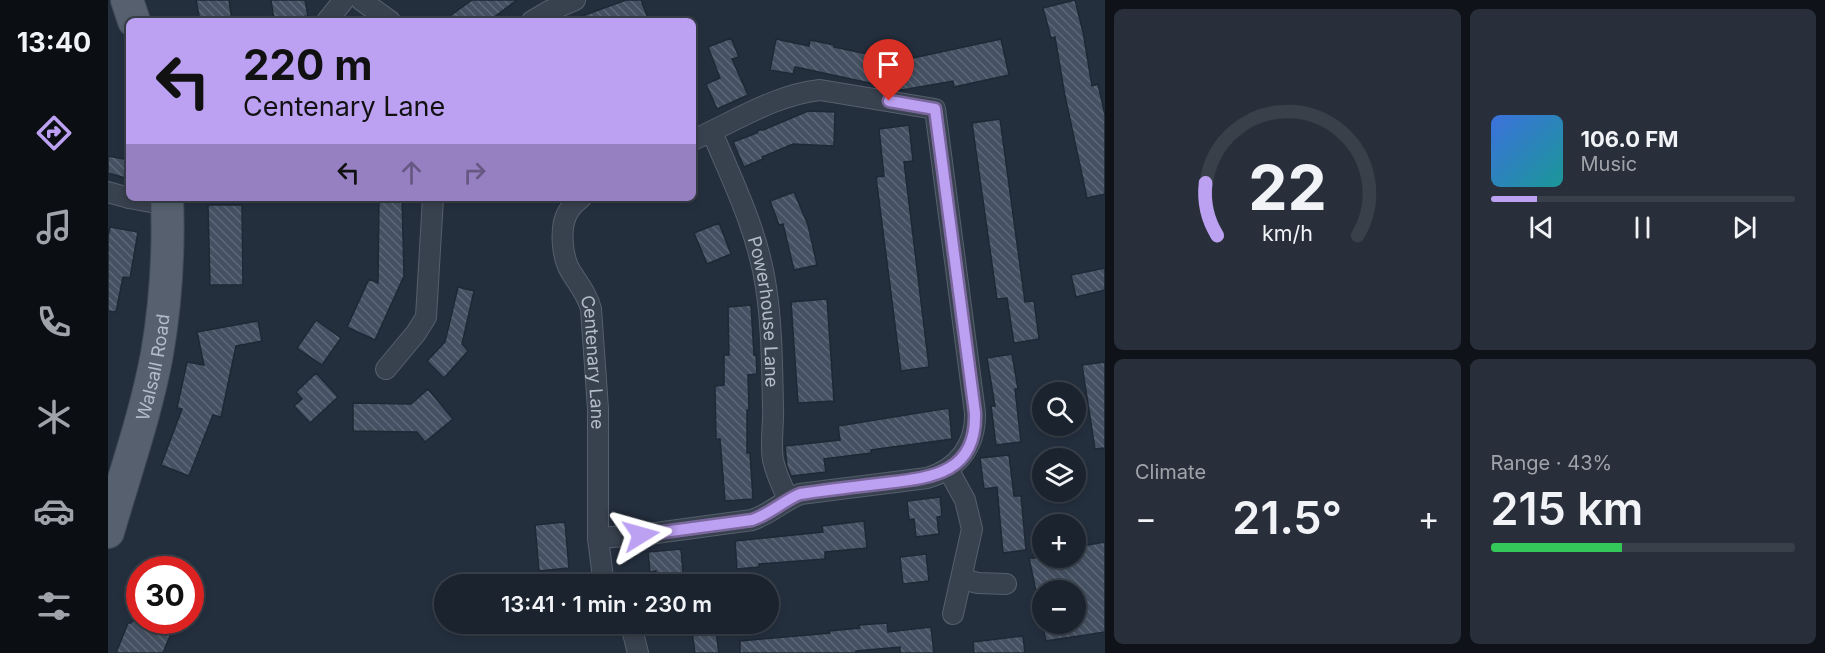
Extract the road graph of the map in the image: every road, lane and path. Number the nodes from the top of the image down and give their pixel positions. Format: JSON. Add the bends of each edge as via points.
{"nodes":[{"id":1,"x":127,"y":0,"type":"edge"},
{"id":2,"x":344,"y":0,"type":"edge"},
{"id":3,"x":361,"y":0,"type":"edge"},
{"id":4,"x":575,"y":0,"type":"edge"},
{"id":5,"x":133,"y":18,"type":"edge"},
{"id":6,"x":329,"y":18,"type":"edge"},
{"id":7,"x":386,"y":18,"type":"edge"},
{"id":8,"x":537,"y":18,"type":"edge"},
{"id":9,"x":712,"y":132,"type":"junction"},
{"id":10,"x":696,"y":139,"type":"edge"},
{"id":11,"x":108,"y":192,"type":"edge"},
{"id":12,"x":126,"y":197,"type":"edge"},
{"id":13,"x":433,"y":201,"type":"edge"},
{"id":14,"x":578,"y":201,"type":"edge"},
{"id":15,"x":167,"y":202,"type":"edge"},
{"id":16,"x":386,"y":369,"type":"dead end"},
{"id":17,"x":948,"y":469,"type":"junction"},
{"id":18,"x":788,"y":499,"type":"junction"},
{"id":19,"x":108,"y":532,"type":"edge"},
{"id":20,"x":598,"y":538,"type":"junction"},
{"id":21,"x":602,"y":574,"type":"edge"},
{"id":22,"x":962,"y":579,"type":"junction"},
{"id":23,"x":1006,"y":584,"type":"dead end"},
{"id":24,"x":953,"y":614,"type":"dead end"},
{"id":25,"x":633,"y":634,"type":"edge"},
{"id":26,"x":638,"y":653,"type":"edge"}],
"edges":[{"from":1,"to":5,"type":"main road"},
{"from":2,"to":6,"type":"street"},
{"from":3,"to":7,"type":"street"},
{"from":4,"to":8,"type":"street"},
{"from":9,"to":10,"type":"street"},
{"from":9,"to":17,"type":"street","via":[[779,99],[820,90],[935,109],[975,424],[965,453]]},
{"from":9,"to":18,"type":"street","name":"Powerhouse Lane","via":[[761,261],[770,335],[772,458]]},
{"from":11,"to":12,"type":"street"},
{"from":13,"to":16,"type":"street","via":[[426,317]]},
{"from":14,"to":20,"type":"street","name":"Centenary Lane","via":[[564,223],[565,261],[588,296],[591,309],[598,409]]},
{"from":15,"to":19,"type":"main road","name":"Walsall Road","via":[[168,265],[157,354]]},
{"from":17,"to":18,"type":"street","via":[[927,478],[800,494]]},
{"from":17,"to":22,"type":"street","via":[[965,500],[972,529]]},
{"from":18,"to":20,"type":"street","via":[[765,516],[752,520]]},
{"from":20,"to":21,"type":"street","name":"Centenary Lane"},
{"from":22,"to":23,"type":"street"},
{"from":22,"to":24,"type":"street"},
{"from":25,"to":26,"type":"street"}]}
